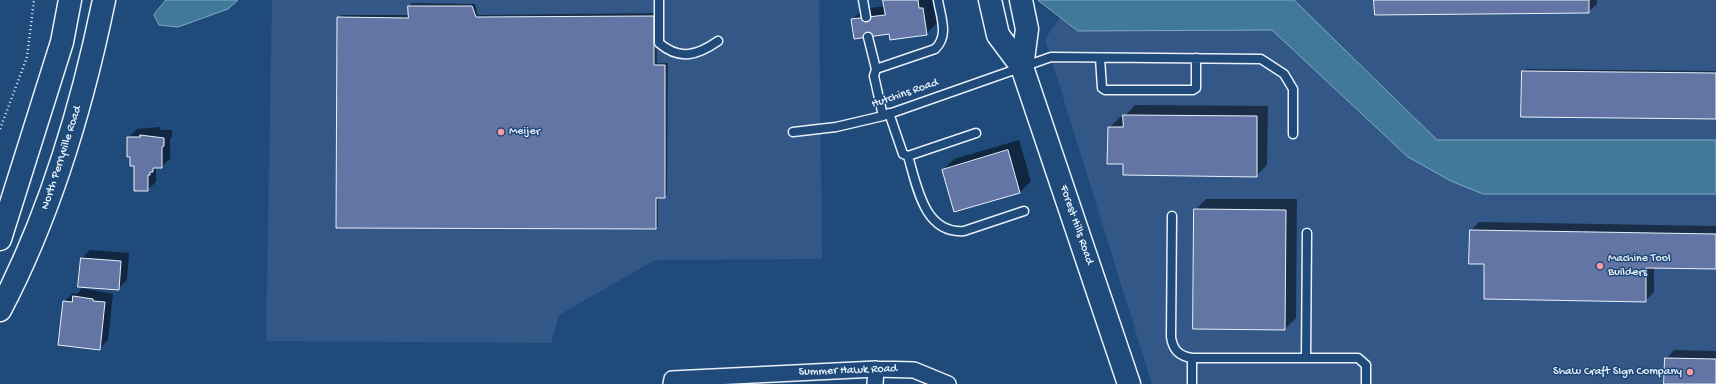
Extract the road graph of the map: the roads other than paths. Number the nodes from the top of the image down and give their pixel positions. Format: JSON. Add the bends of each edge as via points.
{"nodes":[{"id":1,"x":70,"y":0,"type":"edge"},
{"id":2,"x":104,"y":0,"type":"edge"},
{"id":3,"x":660,"y":0,"type":"edge"},
{"id":4,"x":863,"y":0,"type":"edge"},
{"id":5,"x":938,"y":0,"type":"edge"},
{"id":6,"x":990,"y":0,"type":"edge"},
{"id":7,"x":1021,"y":0,"type":"edge"},
{"id":8,"x":866,"y":17,"type":"dead end"},
{"id":9,"x":868,"y":37,"type":"dead end"},
{"id":10,"x":718,"y":41,"type":"dead end"},
{"id":11,"x":1100,"y":58,"type":"junction"},
{"id":12,"x":1196,"y":58,"type":"junction"},
{"id":13,"x":1022,"y":67,"type":"junction"},
{"id":14,"x":876,"y":69,"type":"junction"},
{"id":15,"x":886,"y":115,"type":"junction"},
{"id":16,"x":793,"y":132,"type":"dead end"},
{"id":17,"x":976,"y":133,"type":"dead end"},
{"id":18,"x":1293,"y":134,"type":"dead end"},
{"id":19,"x":908,"y":156,"type":"junction"},
{"id":20,"x":1024,"y":211,"type":"dead end"},
{"id":21,"x":1172,"y":216,"type":"dead end"},
{"id":22,"x":1307,"y":233,"type":"dead end"},
{"id":23,"x":0,"y":239,"type":"edge"},
{"id":24,"x":0,"y":310,"type":"edge"},
{"id":25,"x":1192,"y":358,"type":"junction"},
{"id":26,"x":1306,"y":358,"type":"junction"},
{"id":27,"x":875,"y":377,"type":"edge"},
{"id":28,"x":671,"y":381,"type":"edge"},
{"id":29,"x":948,"y":384,"type":"edge"},
{"id":30,"x":1129,"y":384,"type":"edge"},
{"id":31,"x":1192,"y":384,"type":"edge"},
{"id":32,"x":1366,"y":384,"type":"edge"}],
"edges":[{"from":1,"to":23,"type":"main road","via":[[62,42]]},
{"from":2,"to":24,"type":"main road","name":"North Perryville Road","via":[[92,60],[70,140],[40,222]]},
{"from":3,"to":10,"type":"lane","via":[[659,43],[667,50],[676,53],[699,53]]},
{"from":4,"to":8,"type":"lane"},
{"from":5,"to":14,"type":"lane","via":[[944,37],[942,43],[935,50]]},
{"from":6,"to":13,"type":"main road","name":"Forest Hills Road","via":[[998,35]]},
{"from":7,"to":13,"type":"main road","name":"Forest Hills Road","via":[[1027,29]]},
{"from":9,"to":14,"type":"lane"},
{"from":11,"to":12,"type":"lane","name":"Hutchins Road"},
{"from":11,"to":12,"type":"lane","via":[[1102,88],[1105,90],[1193,90],[1196,88]]},
{"from":11,"to":13,"type":"lane","name":"Hutchins Road","via":[[1051,57]]},
{"from":12,"to":18,"type":"lane","name":"Hutchins Road","via":[[1261,59],[1284,74],[1293,89]]},
{"from":13,"to":15,"type":"lane","name":"Hutchins Road"},
{"from":13,"to":30,"type":"main road","name":"Forest Hills Road"},
{"from":14,"to":15,"type":"lane","via":[[874,76]]},
{"from":15,"to":16,"type":"lane","name":"Hutchins Road","via":[[836,127]]},
{"from":15,"to":19,"type":"lane","via":[[903,154]]},
{"from":17,"to":19,"type":"lane"},
{"from":19,"to":20,"type":"lane","via":[[921,199],[932,220],[943,228],[954,232],[964,231]]},
{"from":21,"to":25,"type":"lane","via":[[1171,336],[1176,352]]},
{"from":22,"to":26,"type":"lane"},
{"from":25,"to":26,"type":"lane"},
{"from":25,"to":31,"type":"lane"},
{"from":26,"to":32,"type":"lane","via":[[1358,358],[1366,365]]},
{"from":27,"to":28,"type":"street","name":"Summer Hawk Road"},
{"from":27,"to":29,"type":"street","name":"Summer Hawk Road","via":[[914,370]]}]}
